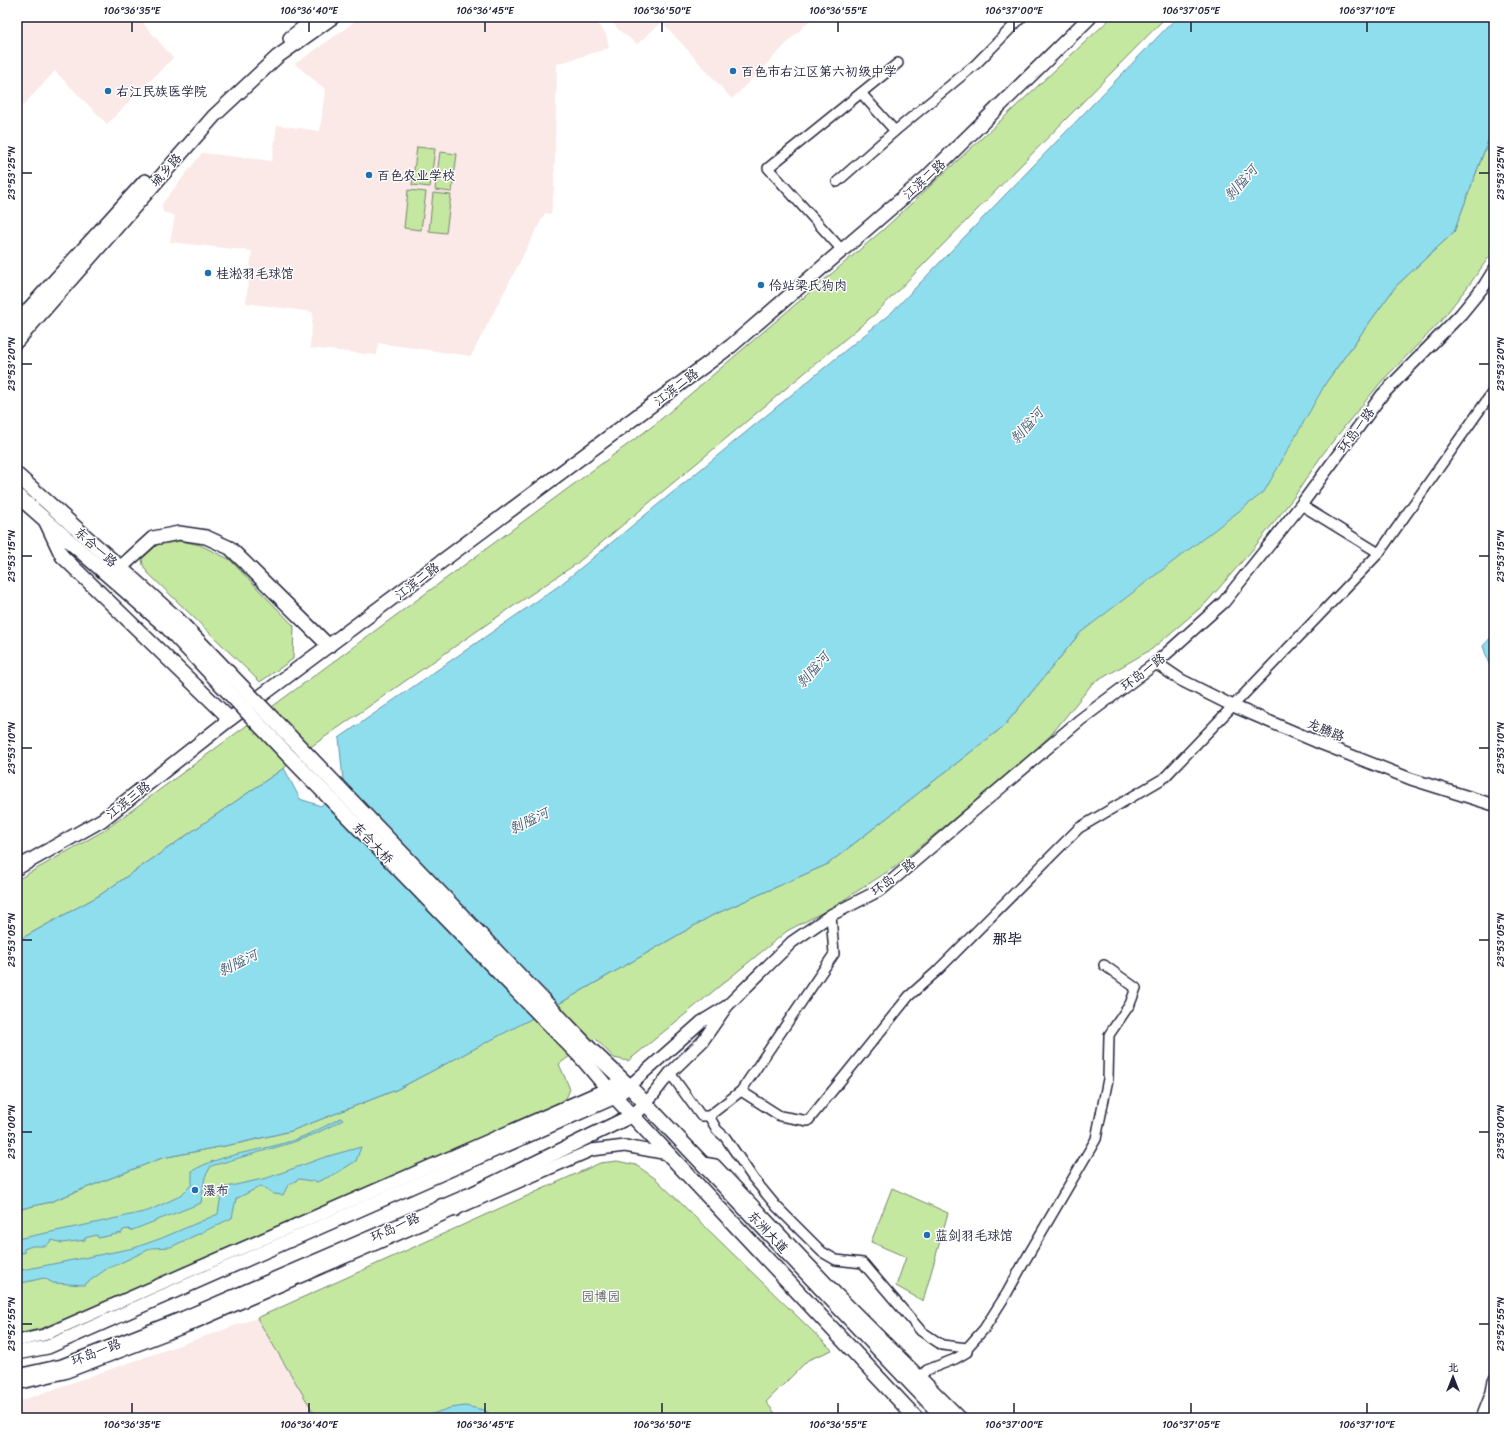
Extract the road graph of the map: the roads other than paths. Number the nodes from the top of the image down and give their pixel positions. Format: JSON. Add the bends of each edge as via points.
{"nodes":[{"id":1,"x":317,"y":17,"type":"edge"},
{"id":2,"x":333,"y":17,"type":"edge"},
{"id":3,"x":1022,"y":17,"type":"edge"},
{"id":4,"x":1090,"y":17,"type":"edge"},
{"id":5,"x":898,"y":63,"type":"dead end"},
{"id":6,"x":861,"y":93,"type":"junction"},
{"id":7,"x":895,"y":131,"type":"junction"},
{"id":8,"x":837,"y":182,"type":"dead end"},
{"id":9,"x":842,"y":250,"type":"junction"},
{"id":10,"x":1494,"y":270,"type":"edge"},
{"id":11,"x":17,"y":322,"type":"edge"},
{"id":12,"x":17,"y":341,"type":"edge"},
{"id":13,"x":1494,"y":390,"type":"edge"},
{"id":14,"x":17,"y":475,"type":"edge"},
{"id":15,"x":17,"y":495,"type":"edge"},
{"id":16,"x":1301,"y":505,"type":"junction"},
{"id":17,"x":45,"y":520,"type":"junction"},
{"id":18,"x":1379,"y":553,"type":"junction"},
{"id":19,"x":120,"y":568,"type":"junction"},
{"id":20,"x":172,"y":623,"type":"junction"},
{"id":21,"x":329,"y":646,"type":"junction"},
{"id":22,"x":1156,"y":663,"type":"junction"},
{"id":23,"x":1233,"y":706,"type":"junction"},
{"id":24,"x":230,"y":719,"type":"junction"},
{"id":25,"x":1494,"y":805,"type":"edge"},
{"id":26,"x":17,"y":868,"type":"edge"},
{"id":27,"x":831,"y":915,"type":"junction"},
{"id":28,"x":1104,"y":965,"type":"dead end"},
{"id":29,"x":727,"y":1006,"type":"junction"},
{"id":30,"x":586,"y":1054,"type":"junction"},
{"id":31,"x":670,"y":1073,"type":"junction"},
{"id":32,"x":624,"y":1082,"type":"junction"},
{"id":33,"x":741,"y":1091,"type":"junction"},
{"id":34,"x":611,"y":1093,"type":"junction"},
{"id":35,"x":646,"y":1104,"type":"junction"},
{"id":36,"x":633,"y":1115,"type":"junction"},
{"id":37,"x":709,"y":1116,"type":"junction"},
{"id":38,"x":668,"y":1154,"type":"junction"},
{"id":39,"x":703,"y":1163,"type":"junction"},
{"id":40,"x":723,"y":1185,"type":"junction"},
{"id":41,"x":467,"y":1196,"type":"joint"},
{"id":42,"x":709,"y":1198,"type":"junction"},
{"id":43,"x":449,"y":1208,"type":"junction"},
{"id":44,"x":17,"y":1341,"type":"edge"},
{"id":45,"x":967,"y":1348,"type":"junction"},
{"id":46,"x":17,"y":1353,"type":"edge"},
{"id":47,"x":17,"y":1376,"type":"edge"},
{"id":48,"x":916,"y":1380,"type":"junction"},
{"id":49,"x":1494,"y":1380,"type":"edge"},
{"id":50,"x":17,"y":1384,"type":"edge"},
{"id":51,"x":916,"y":1418,"type":"edge"},
{"id":52,"x":944,"y":1418,"type":"edge"},
{"id":53,"x":961,"y":1418,"type":"edge"},
{"id":54,"x":1482,"y":1418,"type":"edge"}],
"edges":[{"from":1,"to":11,"type":"main road","name":"城乡路","via":[[273,51],[209,111]]},
{"from":2,"to":12,"type":"main road","name":"城乡路","via":[[277,57],[214,116]]},
{"from":3,"to":7,"type":"street","via":[[976,64]]},
{"from":4,"to":9,"type":"main road","name":"江滨二路","via":[[928,177]]},
{"from":5,"to":6,"type":"street"},
{"from":6,"to":7,"type":"street"},
{"from":6,"to":9,"type":"street","via":[[768,168]]},
{"from":7,"to":8,"type":"street"},
{"from":9,"to":21,"type":"main road","name":"江滨二路","via":[[731,346]]},
{"from":10,"to":16,"type":"street","name":"环岛一路","via":[[1461,314],[1382,395]]},
{"from":13,"to":18,"type":"street"},
{"from":14,"to":19,"type":"main road","name":"东合一路"},
{"from":15,"to":17,"type":"main road","name":"东合一路"},
{"from":16,"to":18,"type":"street"},
{"from":16,"to":22,"type":"street","name":"环岛一路","via":[[1224,602]]},
{"from":17,"to":20,"type":"main road","name":"东合一路"},
{"from":17,"to":24,"type":"main road","via":[[62,556]]},
{"from":18,"to":23,"type":"street"},
{"from":19,"to":20,"type":"main road","name":"东合一路"},
{"from":19,"to":21,"type":"main road","via":[[153,538],[179,533],[206,537],[230,548]]},
{"from":20,"to":30,"type":"main road","name":"东合大桥","bridge":true,"via":[[291,759]]},
{"from":21,"to":24,"type":"main road","name":"江滨二路"},
{"from":22,"to":23,"type":"street","name":"龙腾路","via":[[1181,680]]},
{"from":22,"to":27,"type":"street","name":"环岛一路","via":[[1080,720],[882,889]]},
{"from":23,"to":25,"type":"street","name":"龙腾路","via":[[1410,779]]},
{"from":23,"to":33,"type":"street","via":[[1164,778],[1079,828],[909,996],[808,1121],[780,1116]]},
{"from":24,"to":26,"type":"main road","name":"江滨三路","via":[[102,820]]},
{"from":27,"to":29,"type":"street","name":"环岛一路","via":[[792,942]]},
{"from":27,"to":33,"type":"street","via":[[834,954]]},
{"from":28,"to":45,"type":"street","via":[[1136,988],[1130,1004],[1109,1035],[1108,1079],[1096,1139],[1007,1293],[984,1329]]},
{"from":29,"to":31,"type":"street","name":"环岛一路","via":[[702,1042]]},
{"from":29,"to":32,"type":"street","name":"环岛一路","via":[[701,1022]]},
{"from":30,"to":32,"type":"main road","name":"东洲大道"},
{"from":30,"to":34,"type":"main road","name":"东洲大道"},
{"from":31,"to":35,"type":"street","name":"环岛一路"},
{"from":31,"to":37,"type":"street","via":[[701,1116]]},
{"from":32,"to":34,"type":"main road","name":"环岛一路"},
{"from":32,"to":35,"type":"main road","name":"东洲大道"},
{"from":33,"to":37,"type":"street"},
{"from":34,"to":36,"type":"main road","name":"东洲大道"},
{"from":34,"to":44,"type":"street","via":[[52,1332]]},
{"from":34,"to":46,"type":"main road","name":"环岛一路","via":[[48,1347]]},
{"from":35,"to":36,"type":"main road","name":"环岛一路"},
{"from":35,"to":39,"type":"main road","name":"东洲大道"},
{"from":36,"to":38,"type":"main road","name":"东洲大道"},
{"from":36,"to":41,"type":"main road","name":"环岛一路"},
{"from":37,"to":45,"type":"street","via":[[752,1178],[822,1252],[836,1260],[864,1263],[921,1331],[942,1345]]},
{"from":38,"to":42,"type":"main road","name":"东洲大道"},
{"from":38,"to":43,"type":"street","via":[[625,1146],[592,1150]]},
{"from":39,"to":40,"type":"main road","name":"东洲大道"},
{"from":39,"to":48,"type":"street","via":[[715,1165]]},
{"from":40,"to":42,"type":"main road"},
{"from":40,"to":48,"type":"main road","name":"东洲大道"},
{"from":41,"to":43,"type":"main road"},
{"from":42,"to":51,"type":"main road","name":"东洲大道"},
{"from":43,"to":47,"type":"main road","name":"环岛一路","via":[[62,1366]]},
{"from":43,"to":50,"type":"street","via":[[187,1326],[64,1373]]},
{"from":45,"to":48,"type":"street","via":[[967,1352],[927,1370]]},
{"from":48,"to":52,"type":"main road","name":"东洲大道"},
{"from":48,"to":53,"type":"street"},
{"from":49,"to":54,"type":"street"}]}
